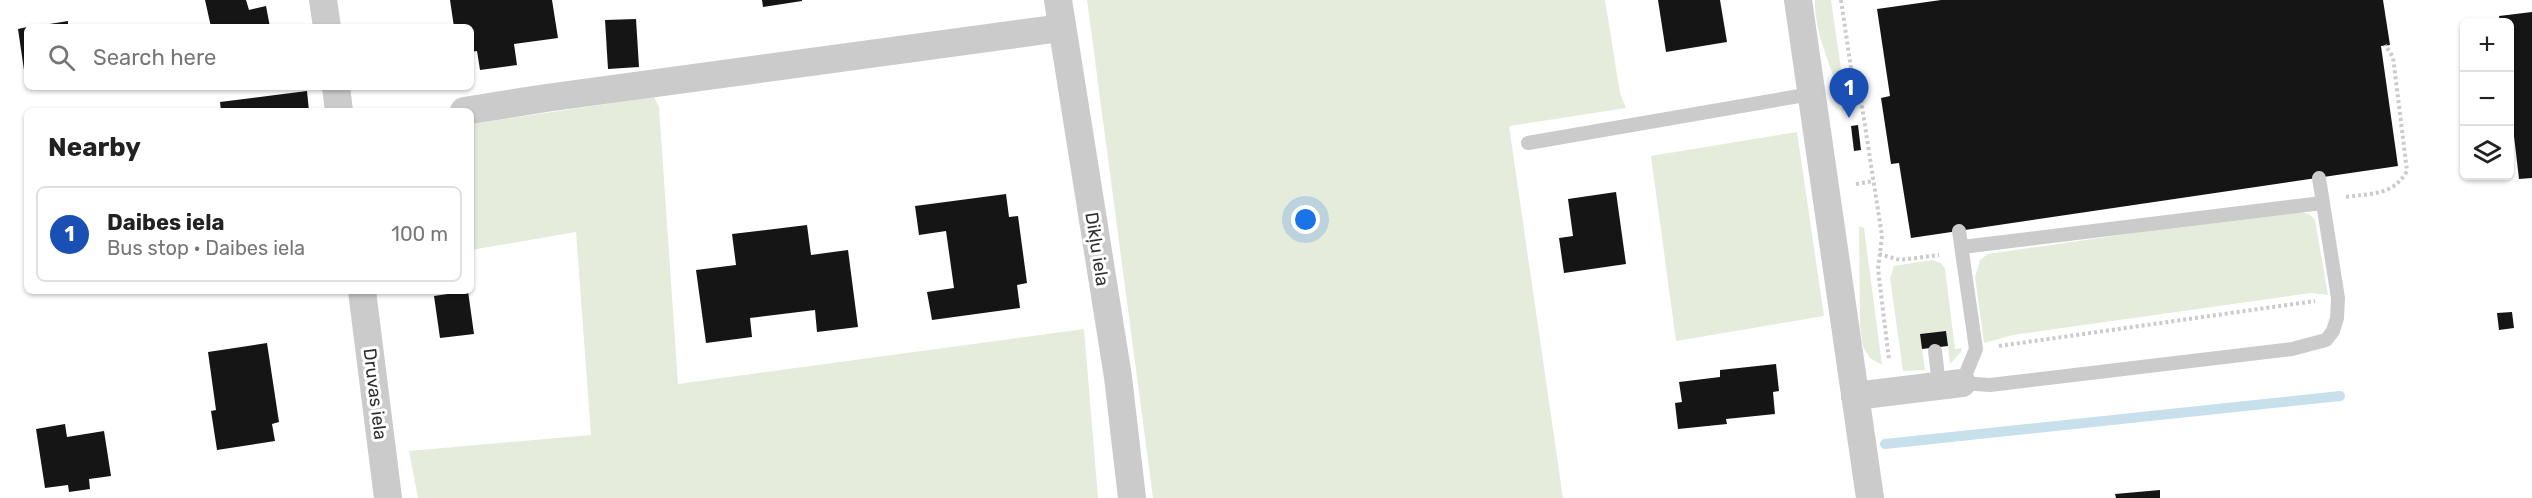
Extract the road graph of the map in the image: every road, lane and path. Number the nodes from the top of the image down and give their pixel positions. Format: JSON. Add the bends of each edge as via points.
{"nodes":[{"id":1,"x":323,"y":0,"type":"edge"},
{"id":2,"x":1058,"y":0,"type":"edge"},
{"id":3,"x":1798,"y":0,"type":"edge"},
{"id":4,"x":1841,"y":0,"type":"edge"},
{"id":5,"x":327,"y":24,"type":"edge"},
{"id":6,"x":1061,"y":28,"type":"junction"},
{"id":7,"x":2384,"y":49,"type":"dead end"},
{"id":8,"x":336,"y":90,"type":"edge"},
{"id":9,"x":1812,"y":94,"type":"junction"},
{"id":10,"x":339,"y":108,"type":"edge"},
{"id":11,"x":474,"y":109,"type":"edge"},
{"id":12,"x":1528,"y":143,"type":"dead end"},
{"id":13,"x":2319,"y":178,"type":"dead end"},
{"id":14,"x":1873,"y":181,"type":"junction"},
{"id":15,"x":1856,"y":184,"type":"dead end"},
{"id":16,"x":2338,"y":199,"type":"dead end"},
{"id":17,"x":2322,"y":203,"type":"junction"},
{"id":18,"x":1959,"y":231,"type":"dead end"},
{"id":19,"x":1962,"y":247,"type":"junction"},
{"id":20,"x":362,"y":294,"type":"edge"},
{"id":21,"x":2338,"y":298,"type":"junction"},
{"id":22,"x":1976,"y":349,"type":"junction"},
{"id":23,"x":1935,"y":351,"type":"dead end"},
{"id":24,"x":1951,"y":384,"type":"junction"},
{"id":25,"x":1893,"y":392,"type":"junction"},
{"id":26,"x":1856,"y":396,"type":"junction"},
{"id":27,"x":388,"y":498,"type":"edge"},
{"id":28,"x":1132,"y":498,"type":"edge"},
{"id":29,"x":1870,"y":498,"type":"edge"}],
"edges":[{"from":1,"to":5,"type":"street"},
{"from":2,"to":6,"type":"street","name":"Dikļu iela"},
{"from":3,"to":9,"type":"street"},
{"from":4,"to":14,"type":"path","via":[[1852,75],[1862,100]]},
{"from":6,"to":11,"type":"street"},
{"from":6,"to":28,"type":"street","name":"Dikļu iela","via":[[1118,377]]},
{"from":7,"to":16,"type":"path","via":[[2393,57],[2407,171],[2400,183],[2389,190]]},
{"from":8,"to":10,"type":"street"},
{"from":9,"to":12,"type":"lane"},
{"from":9,"to":26,"type":"street"},
{"from":13,"to":17,"type":"lane"},
{"from":14,"to":15,"type":"path"},
{"from":14,"to":25,"type":"path","via":[[1882,236],[1878,269]]},
{"from":17,"to":19,"type":"lane"},
{"from":17,"to":21,"type":"lane"},
{"from":18,"to":19,"type":"lane"},
{"from":19,"to":22,"type":"lane"},
{"from":20,"to":27,"type":"street","name":"Druvas iela"},
{"from":21,"to":22,"type":"path"},
{"from":21,"to":24,"type":"lane","via":[[2333,331],[2326,340],[2312,345],[1990,385]]},
{"from":22,"to":24,"type":"lane"},
{"from":23,"to":24,"type":"lane"},
{"from":24,"to":25,"type":"street"},
{"from":25,"to":26,"type":"street"},
{"from":26,"to":29,"type":"street"}]}
